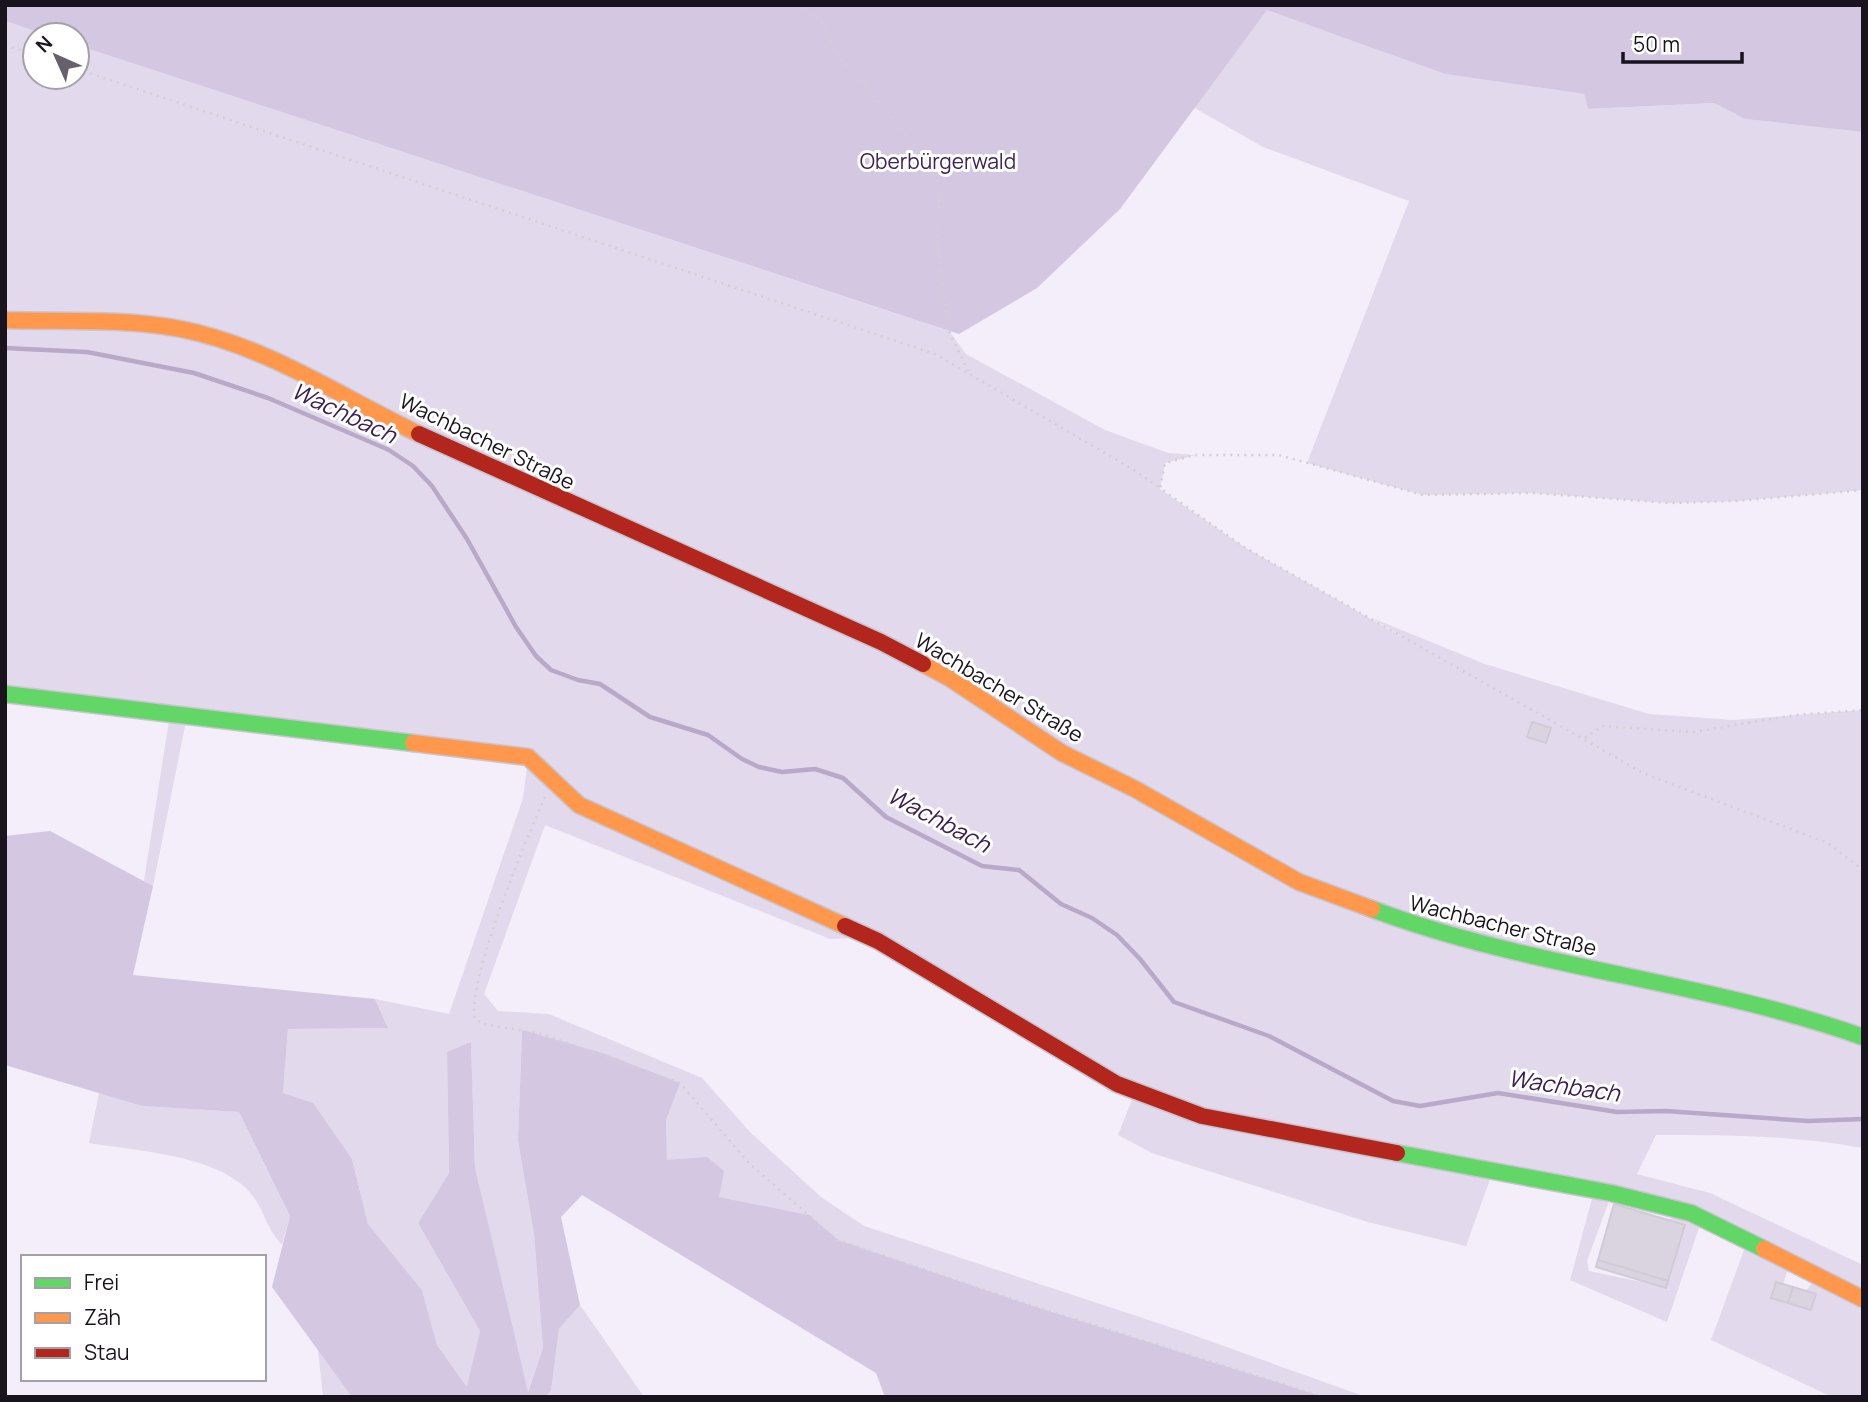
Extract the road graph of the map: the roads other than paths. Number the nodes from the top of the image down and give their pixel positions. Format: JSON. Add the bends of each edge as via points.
{"nodes":[{"id":1,"x":5,"y":320,"type":"edge"},
{"id":2,"x":5,"y":694,"type":"edge"},
{"id":3,"x":1863,"y":1037,"type":"edge"},
{"id":4,"x":1863,"y":1299,"type":"edge"}],
"edges":[{"from":1,"to":3,"type":"street","name":"Wachbacher Straße","via":[[144,324],[182,329],[264,354],[556,498],[881,642],[951,679],[1062,753],[1298,882],[1421,928],[1573,966],[1744,1001]]},
{"from":2,"to":4,"type":"street","via":[[528,757],[579,805],[878,941],[1117,1084],[1202,1116],[1611,1193],[1691,1213]]}]}
